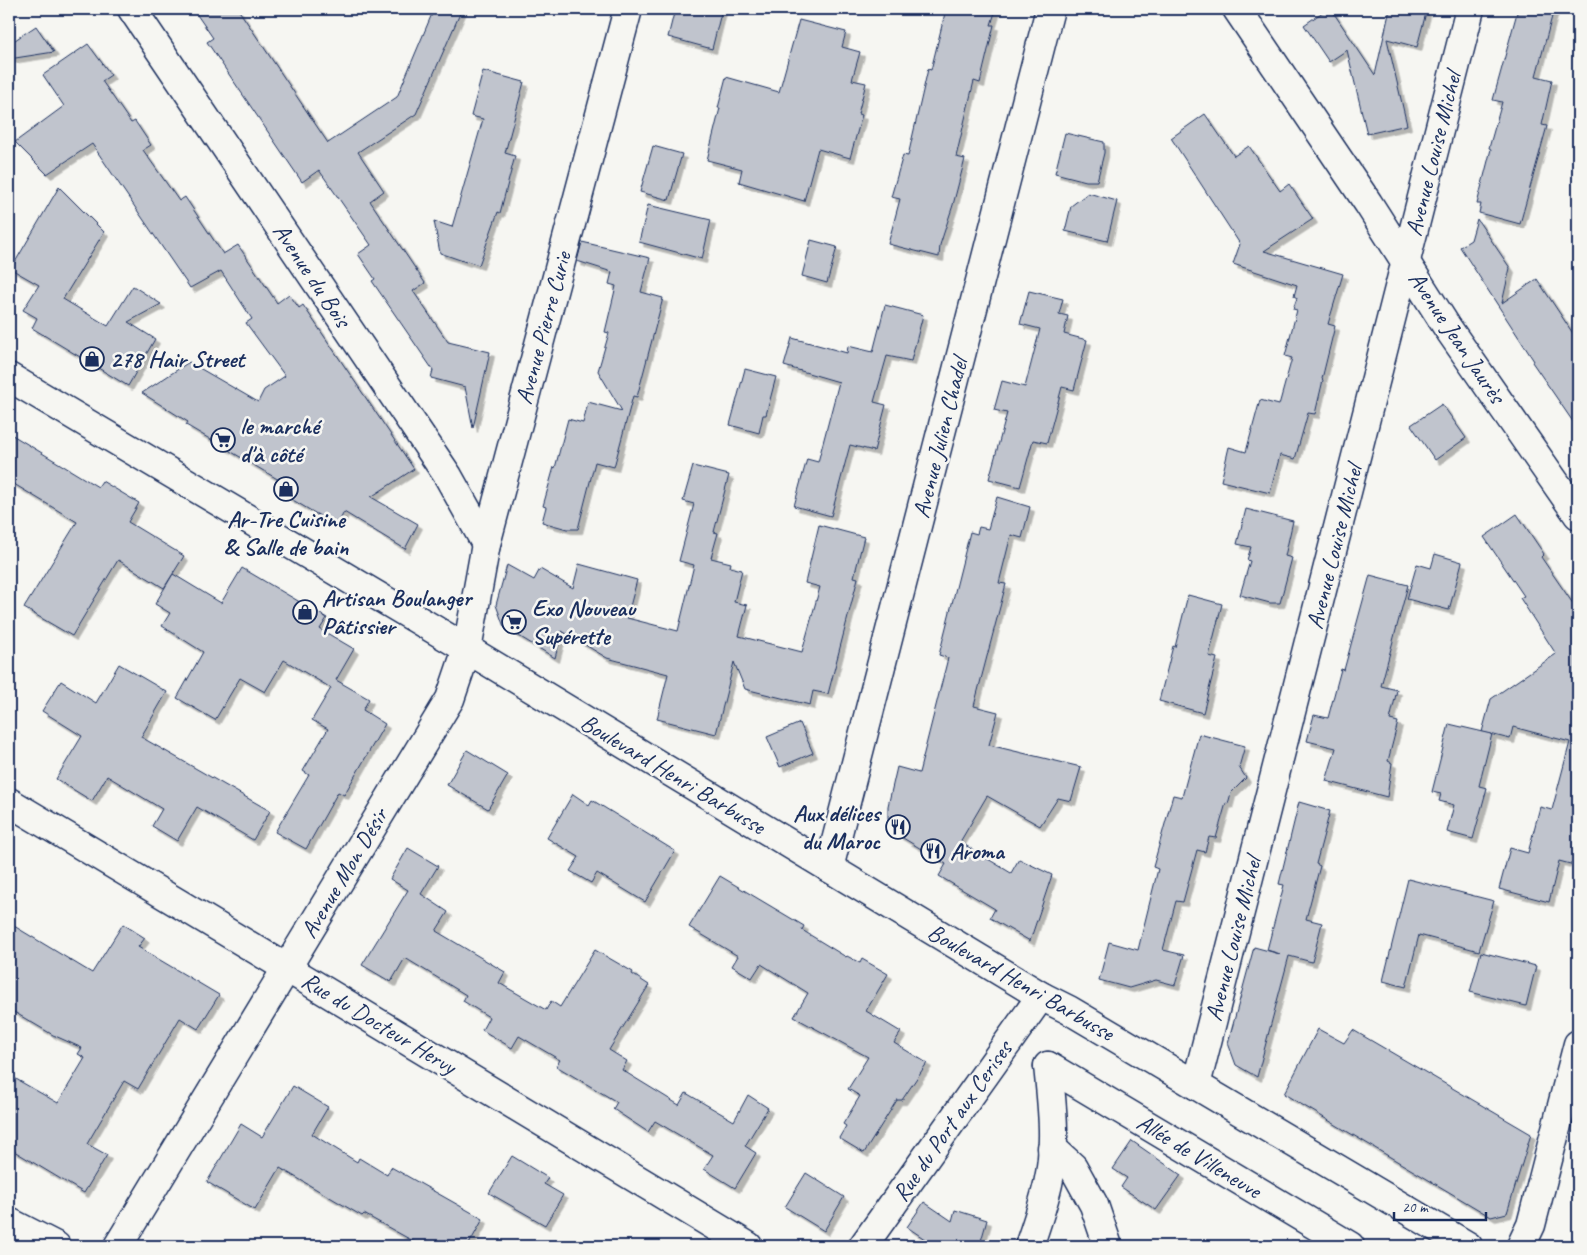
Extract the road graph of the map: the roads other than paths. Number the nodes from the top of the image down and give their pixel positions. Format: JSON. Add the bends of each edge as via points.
{"nodes":[{"id":1,"x":132,"y":9,"type":"edge"},
{"id":2,"x":628,"y":9,"type":"edge"},
{"id":3,"x":1050,"y":9,"type":"edge"},
{"id":4,"x":1237,"y":9,"type":"edge"},
{"id":5,"x":1470,"y":9,"type":"edge"},
{"id":6,"x":1406,"y":260,"type":"junction"},
{"id":7,"x":9,"y":377,"type":"edge"},
{"id":8,"x":1578,"y":515,"type":"edge"},
{"id":9,"x":486,"y":544,"type":"junction"},
{"id":10,"x":467,"y":649,"type":"junction"},
{"id":11,"x":9,"y":802,"type":"edge"},
{"id":12,"x":829,"y":868,"type":"junction"},
{"id":13,"x":286,"y":968,"type":"junction"},
{"id":14,"x":1041,"y":996,"type":"junction"},
{"id":15,"x":1578,"y":1044,"type":"edge"},
{"id":16,"x":1196,"y":1085,"type":"junction"},
{"id":17,"x":1052,"y":1148,"type":"junction"},
{"id":18,"x":9,"y":1222,"type":"edge"},
{"id":19,"x":56,"y":1246,"type":"edge"},
{"id":20,"x":118,"y":1246,"type":"edge"},
{"id":21,"x":748,"y":1246,"type":"edge"},
{"id":22,"x":863,"y":1246,"type":"edge"},
{"id":23,"x":1029,"y":1246,"type":"edge"},
{"id":24,"x":1108,"y":1246,"type":"edge"},
{"id":25,"x":1350,"y":1246,"type":"edge"},
{"id":26,"x":1468,"y":1246,"type":"edge"},
{"id":27,"x":1521,"y":1246,"type":"edge"}],
"edges":[{"from":1,"to":9,"type":"street","name":"Avenue du Bois","via":[[448,476]]},
{"from":2,"to":9,"type":"street","name":"Avenue Pierre Curie"},
{"from":3,"to":12,"type":"street","name":"Avenue Julien Chadel"},
{"from":4,"to":6,"type":"street","name":"Avenue Jean Jaurès"},
{"from":5,"to":6,"type":"street","name":"Avenue Louise Michel"},
{"from":6,"to":8,"type":"street","name":"Avenue Jean Jaurès","via":[[1447,327]]},
{"from":6,"to":16,"type":"street","name":"Avenue Louise Michel"},
{"from":7,"to":10,"type":"street","name":"Boulevard Henri Barbusse"},
{"from":9,"to":10,"type":"street","name":"Avenue Pierre Curie"},
{"from":10,"to":12,"type":"street","name":"Boulevard Henri Barbusse"},
{"from":10,"to":13,"type":"street","name":"Avenue Mon Désir","via":[[450,699]]},
{"from":11,"to":13,"type":"street","name":"Rue du Docteur Hervy"},
{"from":12,"to":14,"type":"street","name":"Boulevard Henri Barbusse"},
{"from":13,"to":20,"type":"street","name":"Avenue Mon Désir"},
{"from":13,"to":21,"type":"street","name":"Rue du Docteur Hervy"},
{"from":14,"to":16,"type":"street","name":"Boulevard Henri Barbusse"},
{"from":14,"to":22,"type":"street","name":"Rue du Port aux Cerises"},
{"from":15,"to":27,"type":"street","via":[[1531,1225]]},
{"from":16,"to":26,"type":"street","name":"Boulevard Henri Barbusse"},
{"from":17,"to":23,"type":"street","via":[[1048,1183]]},
{"from":17,"to":24,"type":"street","via":[[1073,1167],[1094,1205]]},
{"from":17,"to":25,"type":"street","name":"Allée de Villeneuve","via":[[1053,1113],[1048,1066]]},
{"from":18,"to":19,"type":"street"}]}
